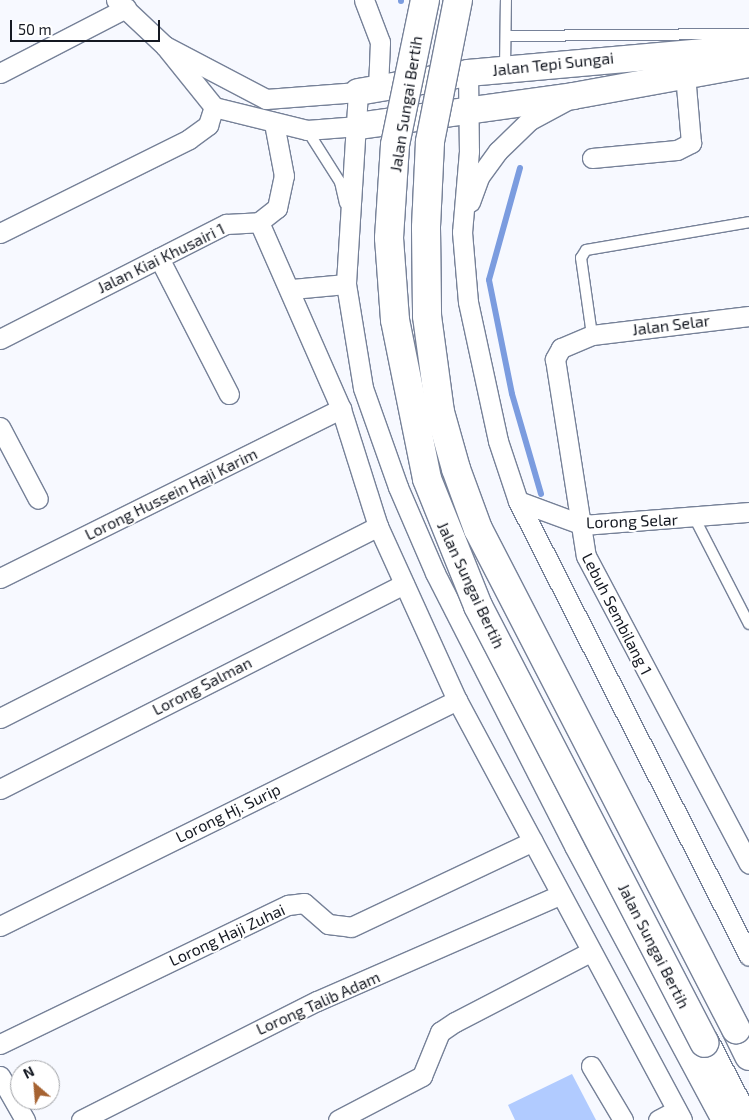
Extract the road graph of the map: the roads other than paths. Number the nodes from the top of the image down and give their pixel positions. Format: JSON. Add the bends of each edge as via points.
{"nodes":[{"id":1,"x":364,"y":0,"type":"edge"},
{"id":2,"x":425,"y":0,"type":"edge"},
{"id":3,"x":458,"y":0,"type":"edge"},
{"id":4,"x":506,"y":0,"type":"edge"},
{"id":5,"x":121,"y":4,"type":"edge"},
{"id":6,"x":749,"y":34,"type":"edge"},
{"id":7,"x":509,"y":36,"type":"junction"},
{"id":8,"x":166,"y":46,"type":"junction"},
{"id":9,"x":749,"y":48,"type":"edge"},
{"id":10,"x":749,"y":64,"type":"edge"},
{"id":11,"x":505,"y":69,"type":"junction"},
{"id":12,"x":0,"y":73,"type":"edge"},
{"id":13,"x":468,"y":73,"type":"junction"},
{"id":14,"x":685,"y":75,"type":"junction"},
{"id":15,"x":368,"y":90,"type":"junction"},
{"id":16,"x":573,"y":96,"type":"junction"},
{"id":17,"x":214,"y":107,"type":"junction"},
{"id":18,"x":468,"y":111,"type":"junction"},
{"id":19,"x":274,"y":123,"type":"junction"},
{"id":20,"x":358,"y":126,"type":"junction"},
{"id":21,"x":307,"y":130,"type":"junction"},
{"id":22,"x":592,"y":158,"type":"dead end"},
{"id":23,"x":259,"y":222,"type":"junction"},
{"id":24,"x":749,"y":222,"type":"edge"},
{"id":25,"x":352,"y":230,"type":"junction"},
{"id":26,"x":462,"y":232,"type":"junction"},
{"id":27,"x":0,"y":233,"type":"edge"},
{"id":28,"x":159,"y":258,"type":"junction"},
{"id":29,"x":346,"y":284,"type":"junction"},
{"id":30,"x":292,"y":289,"type":"junction"},
{"id":31,"x":749,"y":316,"type":"edge"},
{"id":32,"x":592,"y":335,"type":"junction"},
{"id":33,"x":0,"y":339,"type":"edge"},
{"id":34,"x":229,"y":394,"type":"dead end"},
{"id":35,"x":341,"y":409,"type":"junction"},
{"id":36,"x":0,"y":427,"type":"edge"},
{"id":37,"x":38,"y":499,"type":"dead end"},
{"id":38,"x":518,"y":501,"type":"junction"},
{"id":39,"x":749,"y":512,"type":"edge"},
{"id":40,"x":695,"y":519,"type":"junction"},
{"id":41,"x":583,"y":525,"type":"junction"},
{"id":42,"x":378,"y":526,"type":"junction"},
{"id":43,"x":0,"y":578,"type":"edge"},
{"id":44,"x":404,"y":584,"type":"junction"},
{"id":45,"x":749,"y":624,"type":"edge"},
{"id":46,"x":457,"y":700,"type":"junction"},
{"id":47,"x":0,"y":718,"type":"edge"},
{"id":48,"x":0,"y":789,"type":"edge"},
{"id":49,"x":533,"y":841,"type":"junction"},
{"id":50,"x":749,"y":864,"type":"edge"},
{"id":51,"x":560,"y":894,"type":"junction"},
{"id":52,"x":0,"y":926,"type":"edge"},
{"id":53,"x":590,"y":952,"type":"junction"},
{"id":54,"x":749,"y":956,"type":"edge"},
{"id":55,"x":0,"y":1044,"type":"edge"},
{"id":56,"x":749,"y":1056,"type":"edge"},
{"id":57,"x":591,"y":1066,"type":"dead end"},
{"id":58,"x":0,"y":1076,"type":"edge"},
{"id":59,"x":680,"y":1115,"type":"edge"},
{"id":60,"x":25,"y":1120,"type":"edge"},
{"id":61,"x":81,"y":1120,"type":"edge"},
{"id":62,"x":338,"y":1120,"type":"edge"},
{"id":63,"x":623,"y":1120,"type":"edge"},
{"id":64,"x":658,"y":1120,"type":"edge"},
{"id":65,"x":721,"y":1120,"type":"edge"},
{"id":66,"x":745,"y":1120,"type":"edge"}],
"edges":[{"from":1,"to":15,"type":"street","via":[[380,42]]},
{"from":2,"to":66,"type":"main road","name":"Jalan Sungai Bertih","bridge":true,"via":[[395,145],[389,238],[395,320],[427,479],[478,606]]},
{"from":3,"to":56,"type":"main road","name":"Jalan Sungai Bertih","bridge":true,"via":[[430,142],[426,228],[427,316],[440,412],[478,529]]},
{"from":4,"to":7,"type":"lane"},
{"from":5,"to":8,"type":"street"},
{"from":5,"to":12,"type":"street"},
{"from":6,"to":7,"type":"lane"},
{"from":7,"to":11,"type":"lane"},
{"from":8,"to":15,"type":"street","via":[[266,99]]},
{"from":8,"to":17,"type":"street"},
{"from":9,"to":11,"type":"main road","name":"Jalan Tepi Sungai"},
{"from":10,"to":14,"type":"main road","name":"Jalan Tepi Sungai"},
{"from":11,"to":13,"type":"main road","name":"Jalan Tepi Sungai"},
{"from":13,"to":15,"type":"main road","name":"Jalan Tepi Sungai"},
{"from":13,"to":18,"type":"street"},
{"from":14,"to":16,"type":"main road","name":"Jalan Tepi Sungai"},
{"from":14,"to":22,"type":"street","via":[[691,143],[676,150]]},
{"from":15,"to":20,"type":"street"},
{"from":16,"to":18,"type":"main road","name":"Jalan Tepi Sungai"},
{"from":16,"to":26,"type":"street","via":[[530,120],[498,151],[480,177]]},
{"from":17,"to":19,"type":"street"},
{"from":17,"to":27,"type":"street","via":[[208,125],[188,139]]},
{"from":18,"to":20,"type":"main road","name":"Jalan Tepi Sungai"},
{"from":18,"to":26,"type":"street"},
{"from":19,"to":21,"type":"street"},
{"from":19,"to":23,"type":"street","via":[[284,176],[276,208]]},
{"from":20,"to":21,"type":"street"},
{"from":20,"to":25,"type":"street"},
{"from":21,"to":25,"type":"lane","via":[[340,182]]},
{"from":23,"to":28,"type":"street","name":"Jalan Kiai Khusairi 1","via":[[226,224]]},
{"from":23,"to":30,"type":"street"},
{"from":24,"to":32,"type":"lane","via":[[586,250],[581,258]]},
{"from":25,"to":29,"type":"street"},
{"from":26,"to":38,"type":"street","via":[[479,366]]},
{"from":28,"to":33,"type":"street","name":"Jalan Kiai Khusairi 1"},
{"from":28,"to":34,"type":"street"},
{"from":29,"to":30,"type":"street"},
{"from":29,"to":65,"type":"street","via":[[363,388],[435,574],[675,1040]]},
{"from":30,"to":35,"type":"street"},
{"from":31,"to":32,"type":"street","name":"Jalan Selar"},
{"from":32,"to":41,"type":"street","name":"Lebuh Sembilang 1","via":[[561,348],[555,359]]},
{"from":35,"to":42,"type":"street"},
{"from":35,"to":43,"type":"street","name":"Lorong Hussein Haji Karim"},
{"from":36,"to":37,"type":"street"},
{"from":38,"to":41,"type":"street","name":"Lorong Selar"},
{"from":38,"to":54,"type":"street"},
{"from":39,"to":40,"type":"street","name":"Lorong Selar"},
{"from":40,"to":41,"type":"street","name":"Lorong Selar"},
{"from":40,"to":45,"type":"lane"},
{"from":41,"to":50,"type":"street","name":"Lebuh Sembilang 1","via":[[586,556]]},
{"from":42,"to":44,"type":"street"},
{"from":42,"to":47,"type":"street"},
{"from":44,"to":46,"type":"street"},
{"from":44,"to":48,"type":"street","name":"Lorong Salman"},
{"from":46,"to":49,"type":"street"},
{"from":46,"to":52,"type":"street","name":"Lorong Hj. Surip"},
{"from":49,"to":51,"type":"street"},
{"from":49,"to":55,"type":"street","name":"Lorong Haji Zuhai","via":[[351,927],[328,924],[304,903],[288,905]]},
{"from":51,"to":53,"type":"street"},
{"from":51,"to":61,"type":"street","name":"Lorong Talib Adam","via":[[317,1001]]},
{"from":53,"to":59,"type":"street"},
{"from":53,"to":62,"type":"street","via":[[440,1032],[422,1076]]},
{"from":57,"to":63,"type":"street"},
{"from":58,"to":60,"type":"street"},
{"from":59,"to":64,"type":"street"}]}
